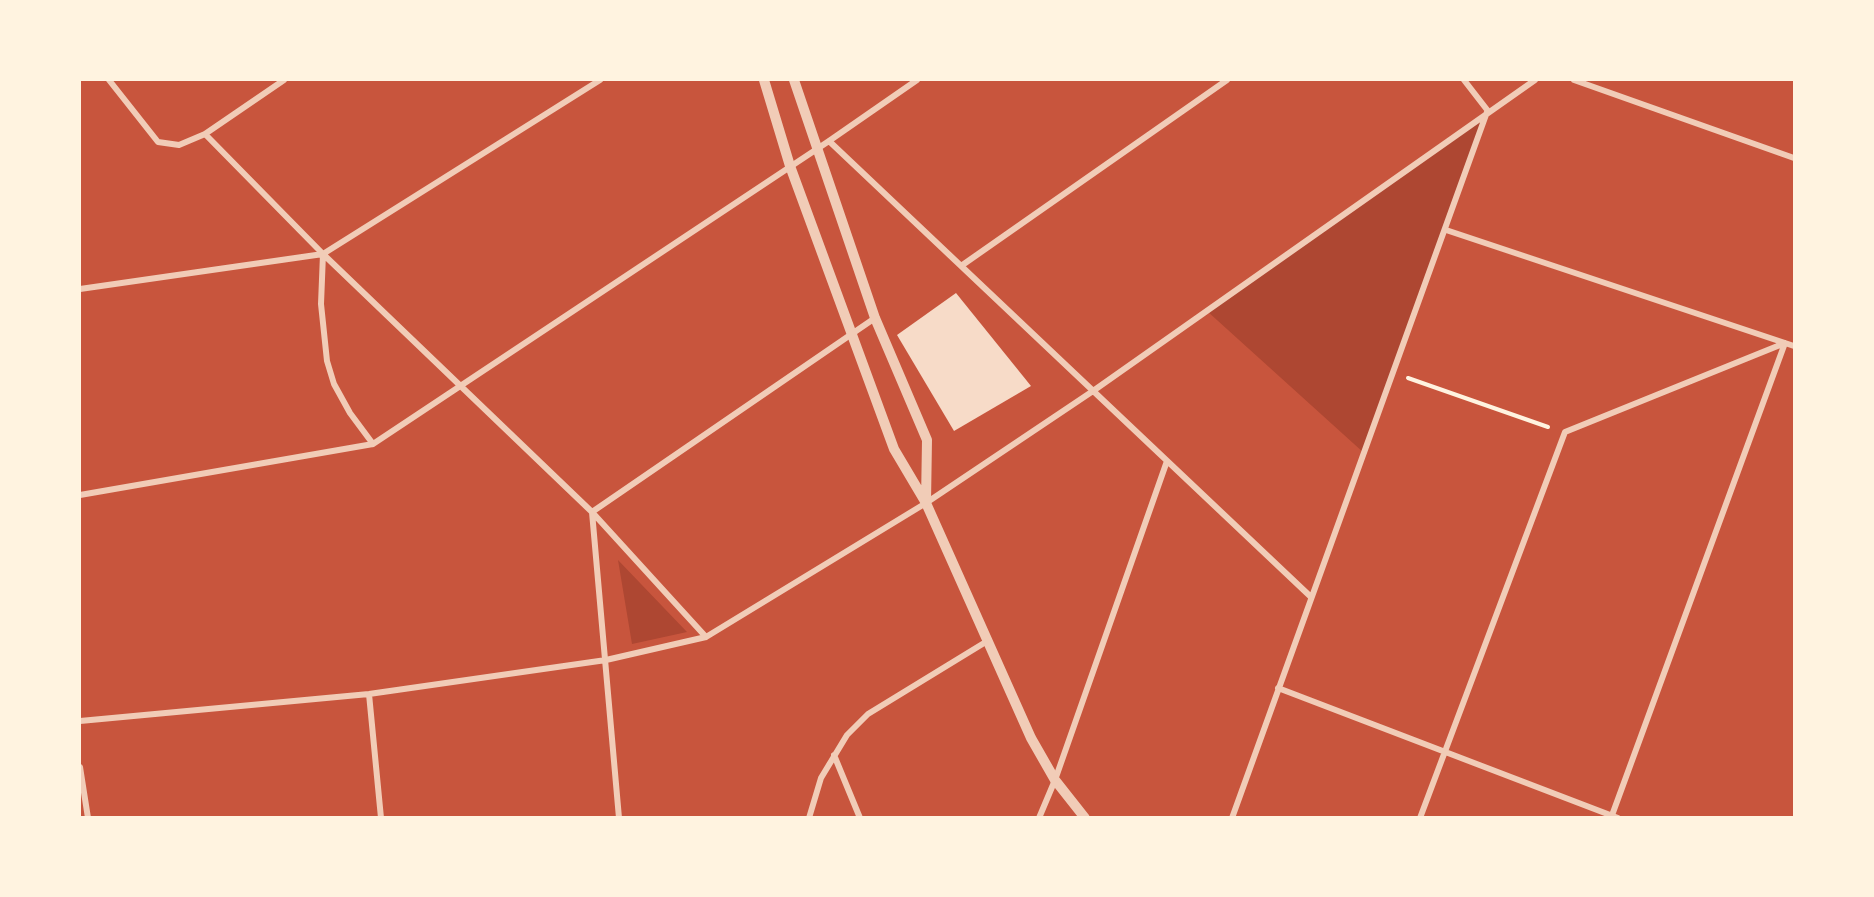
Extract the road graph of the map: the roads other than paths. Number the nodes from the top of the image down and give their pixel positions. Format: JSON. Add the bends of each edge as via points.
{"nodes":[{"id":1,"x":109,"y":80,"type":"edge"},
{"id":2,"x":284,"y":80,"type":"edge"},
{"id":3,"x":600,"y":80,"type":"edge"},
{"id":4,"x":764,"y":80,"type":"edge"},
{"id":5,"x":794,"y":80,"type":"edge"},
{"id":6,"x":917,"y":80,"type":"edge"},
{"id":7,"x":1227,"y":80,"type":"edge"},
{"id":8,"x":1464,"y":80,"type":"edge"},
{"id":9,"x":1535,"y":80,"type":"edge"},
{"id":10,"x":1574,"y":80,"type":"edge"},
{"id":11,"x":1488,"y":111,"type":"junction"},
{"id":12,"x":205,"y":134,"type":"junction"},
{"id":13,"x":829,"y":141,"type":"junction"},
{"id":14,"x":817,"y":148,"type":"junction"},
{"id":15,"x":1794,"y":158,"type":"edge"},
{"id":16,"x":790,"y":166,"type":"junction"},
{"id":17,"x":1446,"y":230,"type":"junction"},
{"id":18,"x":323,"y":254,"type":"junction"},
{"id":19,"x":961,"y":266,"type":"junction"},
{"id":20,"x":80,"y":289,"type":"edge"},
{"id":21,"x":875,"y":318,"type":"junction"},
{"id":22,"x":851,"y":333,"type":"junction"},
{"id":23,"x":1785,"y":343,"type":"junction"},
{"id":24,"x":1794,"y":346,"type":"edge"},
{"id":25,"x":460,"y":386,"type":"junction"},
{"id":26,"x":1093,"y":391,"type":"junction"},
{"id":27,"x":373,"y":444,"type":"junction"},
{"id":28,"x":1167,"y":461,"type":"junction"},
{"id":29,"x":80,"y":495,"type":"edge"},
{"id":30,"x":926,"y":502,"type":"junction"},
{"id":31,"x":592,"y":512,"type":"junction"},
{"id":32,"x":1311,"y":597,"type":"junction"},
{"id":33,"x":706,"y":637,"type":"junction"},
{"id":34,"x":990,"y":640,"type":"junction"},
{"id":35,"x":606,"y":660,"type":"junction"},
{"id":36,"x":1278,"y":688,"type":"junction"},
{"id":37,"x":369,"y":694,"type":"junction"},
{"id":38,"x":80,"y":721,"type":"edge"},
{"id":39,"x":1445,"y":752,"type":"junction"},
{"id":40,"x":834,"y":755,"type":"junction"},
{"id":41,"x":80,"y":767,"type":"edge"},
{"id":42,"x":1055,"y":780,"type":"junction"},
{"id":43,"x":1614,"y":817,"type":"edge"},
{"id":44,"x":88,"y":818,"type":"edge"},
{"id":45,"x":381,"y":818,"type":"edge"},
{"id":46,"x":619,"y":818,"type":"edge"},
{"id":47,"x":809,"y":818,"type":"edge"},
{"id":48,"x":860,"y":818,"type":"edge"},
{"id":49,"x":1039,"y":818,"type":"edge"},
{"id":50,"x":1085,"y":818,"type":"edge"},
{"id":51,"x":1232,"y":818,"type":"edge"},
{"id":52,"x":1420,"y":818,"type":"edge"}],
"edges":[{"from":1,"to":12,"type":"street","via":[[158,142],[179,145]]},
{"from":2,"to":12,"type":"street"},
{"from":3,"to":18,"type":"street"},
{"from":4,"to":16,"type":"street"},
{"from":5,"to":14,"type":"street"},
{"from":6,"to":13,"type":"street"},
{"from":7,"to":19,"type":"street"},
{"from":8,"to":11,"type":"street"},
{"from":9,"to":11,"type":"street"},
{"from":10,"to":15,"type":"street"},
{"from":11,"to":17,"type":"street"},
{"from":11,"to":26,"type":"street"},
{"from":12,"to":18,"type":"street"},
{"from":13,"to":14,"type":"street"},
{"from":13,"to":19,"type":"street"},
{"from":14,"to":16,"type":"street"},
{"from":14,"to":21,"type":"street"},
{"from":16,"to":22,"type":"street"},
{"from":16,"to":25,"type":"street"},
{"from":17,"to":23,"type":"street"},
{"from":17,"to":32,"type":"street"},
{"from":18,"to":20,"type":"street"},
{"from":18,"to":25,"type":"street"},
{"from":18,"to":27,"type":"street","via":[[321,304],[327,361],[350,413]]},
{"from":19,"to":26,"type":"street"},
{"from":21,"to":22,"type":"street"},
{"from":21,"to":30,"type":"street","via":[[927,441]]},
{"from":22,"to":30,"type":"street","via":[[894,449]]},
{"from":22,"to":31,"type":"street"},
{"from":23,"to":24,"type":"street"},
{"from":23,"to":39,"type":"street","via":[[1565,432]]},
{"from":23,"to":43,"type":"street"},
{"from":25,"to":27,"type":"street"},
{"from":25,"to":31,"type":"street"},
{"from":26,"to":28,"type":"street"},
{"from":26,"to":30,"type":"street"},
{"from":27,"to":29,"type":"street"},
{"from":28,"to":32,"type":"street"},
{"from":28,"to":42,"type":"street"},
{"from":30,"to":33,"type":"street"},
{"from":30,"to":34,"type":"street"},
{"from":31,"to":33,"type":"street"},
{"from":31,"to":35,"type":"street"},
{"from":32,"to":36,"type":"street"},
{"from":33,"to":35,"type":"street"},
{"from":34,"to":40,"type":"street","via":[[868,714]]},
{"from":34,"to":42,"type":"street","via":[[1031,738]]},
{"from":35,"to":37,"type":"street"},
{"from":35,"to":46,"type":"street"},
{"from":36,"to":39,"type":"street"},
{"from":36,"to":51,"type":"street"},
{"from":37,"to":38,"type":"street"},
{"from":37,"to":45,"type":"street"},
{"from":39,"to":43,"type":"street"},
{"from":39,"to":52,"type":"street"},
{"from":40,"to":47,"type":"street","via":[[821,778]]},
{"from":40,"to":48,"type":"street"},
{"from":41,"to":44,"type":"street"},
{"from":42,"to":49,"type":"street"},
{"from":42,"to":50,"type":"street"}]}
